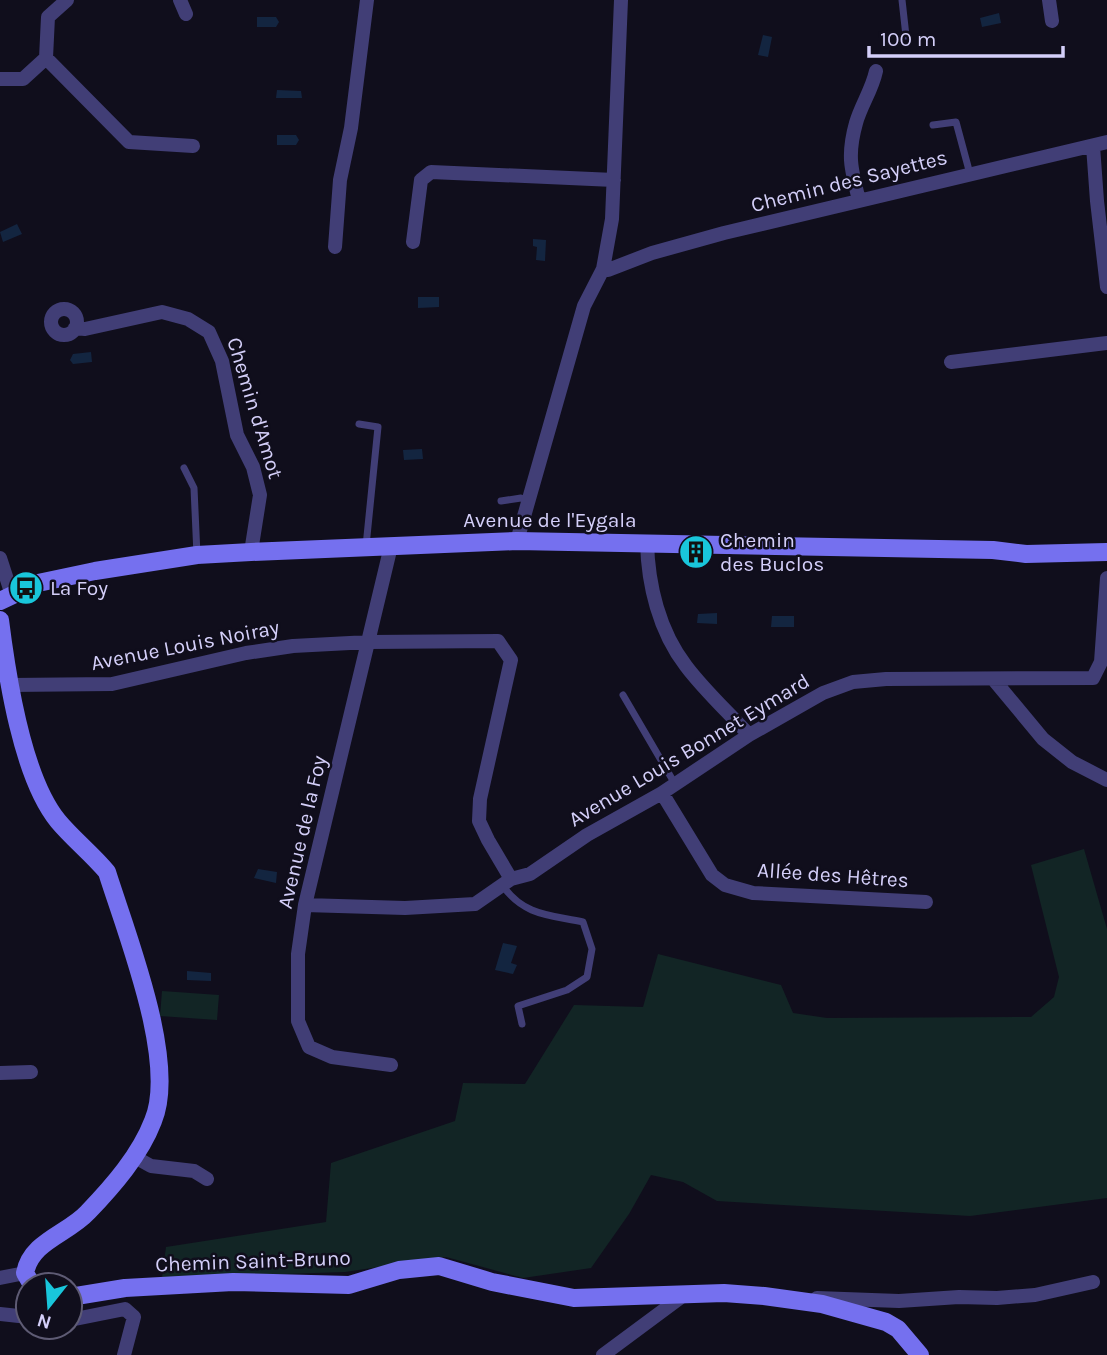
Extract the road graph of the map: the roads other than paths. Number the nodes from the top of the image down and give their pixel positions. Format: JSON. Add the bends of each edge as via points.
{"nodes":[{"id":1,"x":67,"y":0,"type":"edge"},
{"id":2,"x":180,"y":0,"type":"edge"},
{"id":3,"x":367,"y":0,"type":"edge"},
{"id":4,"x":621,"y":0,"type":"edge"},
{"id":5,"x":902,"y":0,"type":"edge"},
{"id":6,"x":1049,"y":0,"type":"edge"},
{"id":7,"x":186,"y":14,"type":"dead end"},
{"id":8,"x":1052,"y":21,"type":"dead end"},
{"id":9,"x":906,"y":36,"type":"dead end"},
{"id":10,"x":46,"y":58,"type":"junction"},
{"id":11,"x":876,"y":71,"type":"dead end"},
{"id":12,"x":0,"y":79,"type":"edge"},
{"id":13,"x":933,"y":125,"type":"dead end"},
{"id":14,"x":1100,"y":144,"type":"edge"},
{"id":15,"x":192,"y":146,"type":"dead end"},
{"id":16,"x":970,"y":174,"type":"junction"},
{"id":17,"x":614,"y":180,"type":"junction"},
{"id":18,"x":859,"y":200,"type":"junction"},
{"id":19,"x":414,"y":242,"type":"dead end"},
{"id":20,"x":335,"y":247,"type":"dead end"},
{"id":21,"x":603,"y":269,"type":"junction"},
{"id":22,"x":1107,"y":279,"type":"edge"},
{"id":23,"x":75,"y":328,"type":"dead end"},
{"id":24,"x":1107,"y":343,"type":"edge"},
{"id":25,"x":951,"y":362,"type":"dead end"},
{"id":26,"x":359,"y":424,"type":"dead end"},
{"id":27,"x":184,"y":468,"type":"dead end"},
{"id":28,"x":528,"y":500,"type":"junction"},
{"id":29,"x":501,"y":501,"type":"dead end"},
{"id":30,"x":517,"y":541,"type":"junction"},
{"id":31,"x":647,"y":542,"type":"junction"},
{"id":32,"x":391,"y":546,"type":"junction"},
{"id":33,"x":366,"y":547,"type":"junction"},
{"id":34,"x":251,"y":552,"type":"junction"},
{"id":35,"x":1107,"y":552,"type":"edge"},
{"id":36,"x":197,"y":555,"type":"junction"},
{"id":37,"x":0,"y":558,"type":"edge"},
{"id":38,"x":1107,"y":578,"type":"edge"},
{"id":39,"x":6,"y":598,"type":"edge"},
{"id":40,"x":0,"y":620,"type":"edge"},
{"id":41,"x":369,"y":642,"type":"junction"},
{"id":42,"x":994,"y":680,"type":"junction"},
{"id":43,"x":10,"y":685,"type":"junction"},
{"id":44,"x":623,"y":695,"type":"dead end"},
{"id":45,"x":749,"y":735,"type":"junction"},
{"id":46,"x":1107,"y":780,"type":"edge"},
{"id":47,"x":675,"y":784,"type":"junction"},
{"id":48,"x":662,"y":793,"type":"junction"},
{"id":49,"x":507,"y":883,"type":"junction"},
{"id":50,"x":926,"y":902,"type":"dead end"},
{"id":51,"x":305,"y":905,"type":"junction"},
{"id":52,"x":522,"y":1024,"type":"dead end"},
{"id":53,"x":391,"y":1065,"type":"dead end"},
{"id":54,"x":31,"y":1072,"type":"dead end"},
{"id":55,"x":0,"y":1073,"type":"edge"},
{"id":56,"x":133,"y":1156,"type":"junction"},
{"id":57,"x":207,"y":1179,"type":"dead end"},
{"id":58,"x":29,"y":1271,"type":"edge"},
{"id":59,"x":1093,"y":1282,"type":"dead end"},
{"id":60,"x":84,"y":1295,"type":"edge"},
{"id":61,"x":684,"y":1295,"type":"junction"},
{"id":62,"x":812,"y":1303,"type":"junction"},
{"id":63,"x":84,"y":1317,"type":"edge"},
{"id":64,"x":124,"y":1355,"type":"edge"},
{"id":65,"x":603,"y":1355,"type":"edge"},
{"id":66,"x":920,"y":1355,"type":"edge"}],
"edges":[{"from":1,"to":10,"type":"street","via":[[48,17]]},
{"from":2,"to":7,"type":"street"},
{"from":3,"to":20,"type":"street","via":[[340,180]]},
{"from":4,"to":17,"type":"street"},
{"from":5,"to":9,"type":"lane"},
{"from":6,"to":8,"type":"street"},
{"from":10,"to":12,"type":"street","via":[[23,79]]},
{"from":10,"to":15,"type":"street","via":[[129,142]]},
{"from":11,"to":18,"type":"street","via":[[856,122],[849,164]]},
{"from":13,"to":16,"type":"lane","via":[[956,122]]},
{"from":14,"to":16,"type":"street","name":"Chemin des Sayettes"},
{"from":14,"to":22,"type":"street","via":[[1097,201]]},
{"from":16,"to":18,"type":"street","name":"Chemin des Sayettes"},
{"from":17,"to":19,"type":"street","via":[[431,172],[421,180]]},
{"from":17,"to":21,"type":"street"},
{"from":18,"to":21,"type":"street","name":"Chemin des Sayettes","via":[[723,233]]},
{"from":21,"to":28,"type":"street","via":[[584,306]]},
{"from":23,"to":34,"type":"street","name":"Chemin d'Amot","via":[[162,312],[188,319],[209,332],[222,361],[237,435],[260,495]]},
{"from":24,"to":25,"type":"street"},
{"from":26,"to":33,"type":"lane","via":[[378,427]]},
{"from":27,"to":36,"type":"lane","via":[[194,488]]},
{"from":28,"to":29,"type":"lane"},
{"from":28,"to":30,"type":"street"},
{"from":30,"to":31,"type":"street","name":"Avenue de l'Eygala"},
{"from":30,"to":32,"type":"street","name":"Avenue de l'Eygala"},
{"from":31,"to":35,"type":"street","name":"Avenue de l'Eygala","via":[[1026,554]]},
{"from":31,"to":45,"type":"street","via":[[650,582],[664,628],[685,665]]},
{"from":32,"to":33,"type":"street","name":"Avenue de l'Eygala"},
{"from":32,"to":41,"type":"street","name":"Avenue de la Foy"},
{"from":33,"to":34,"type":"street","name":"Avenue de l'Eygala"},
{"from":34,"to":36,"type":"street","name":"Avenue de l'Eygala"},
{"from":36,"to":39,"type":"street","name":"Avenue de l'Eygala","via":[[38,583]]},
{"from":37,"to":39,"type":"street"},
{"from":38,"to":42,"type":"street","name":"Avenue Louis Bonnet Eymard","via":[[1101,662],[1093,678]]},
{"from":40,"to":43,"type":"street"},
{"from":41,"to":43,"type":"street","name":"Avenue Louis Noiray","via":[[246,653],[112,684]]},
{"from":41,"to":49,"type":"street","name":"Avenue Louis Noiray","via":[[498,641],[511,660],[479,821]]},
{"from":41,"to":51,"type":"street","name":"Avenue de la Foy"},
{"from":42,"to":45,"type":"street","name":"Avenue Louis Bonnet Eymard","via":[[853,682],[823,693]]},
{"from":42,"to":46,"type":"street","via":[[1043,739],[1072,762]]},
{"from":43,"to":56,"type":"street","via":[[33,773],[47,804],[107,872],[153,1022],[160,1090],[155,1119]]},
{"from":44,"to":47,"type":"lane"},
{"from":45,"to":47,"type":"street","name":"Avenue Louis Bonnet Eymard"},
{"from":47,"to":48,"type":"street","name":"Avenue Louis Bonnet Eymard"},
{"from":48,"to":49,"type":"street","name":"Avenue Louis Bonnet Eymard","via":[[530,874]]},
{"from":48,"to":50,"type":"street","name":"Allée des Hêtres","via":[[712,875],[725,885],[753,893]]},
{"from":49,"to":51,"type":"street","name":"Avenue Louis Bonnet Eymard","via":[[475,904],[405,908]]},
{"from":49,"to":52,"type":"lane","via":[[509,894],[527,910],[583,922],[592,949],[587,977],[567,990],[518,1006]]},
{"from":51,"to":53,"type":"street","name":"Avenue de la Foy","via":[[298,954],[298,1021],[309,1047],[332,1057]]},
{"from":54,"to":55,"type":"street"},
{"from":56,"to":57,"type":"street","via":[[151,1167],[194,1171]]},
{"from":56,"to":58,"type":"street","via":[[76,1225],[31,1255]]},
{"from":59,"to":62,"type":"street","via":[[1022,1296],[899,1301],[839,1297],[817,1298]]},
{"from":60,"to":61,"type":"street","name":"Chemin Saint-Bruno","via":[[233,1282],[349,1285],[398,1270],[439,1266],[574,1298]]},
{"from":61,"to":62,"type":"street","name":"Chemin Saint-Bruno","via":[[724,1293]]},
{"from":61,"to":65,"type":"street"},
{"from":62,"to":66,"type":"street","name":"Chemin Saint-Bruno","via":[[886,1322]]},
{"from":63,"to":64,"type":"street","via":[[125,1309],[134,1317]]}]}
